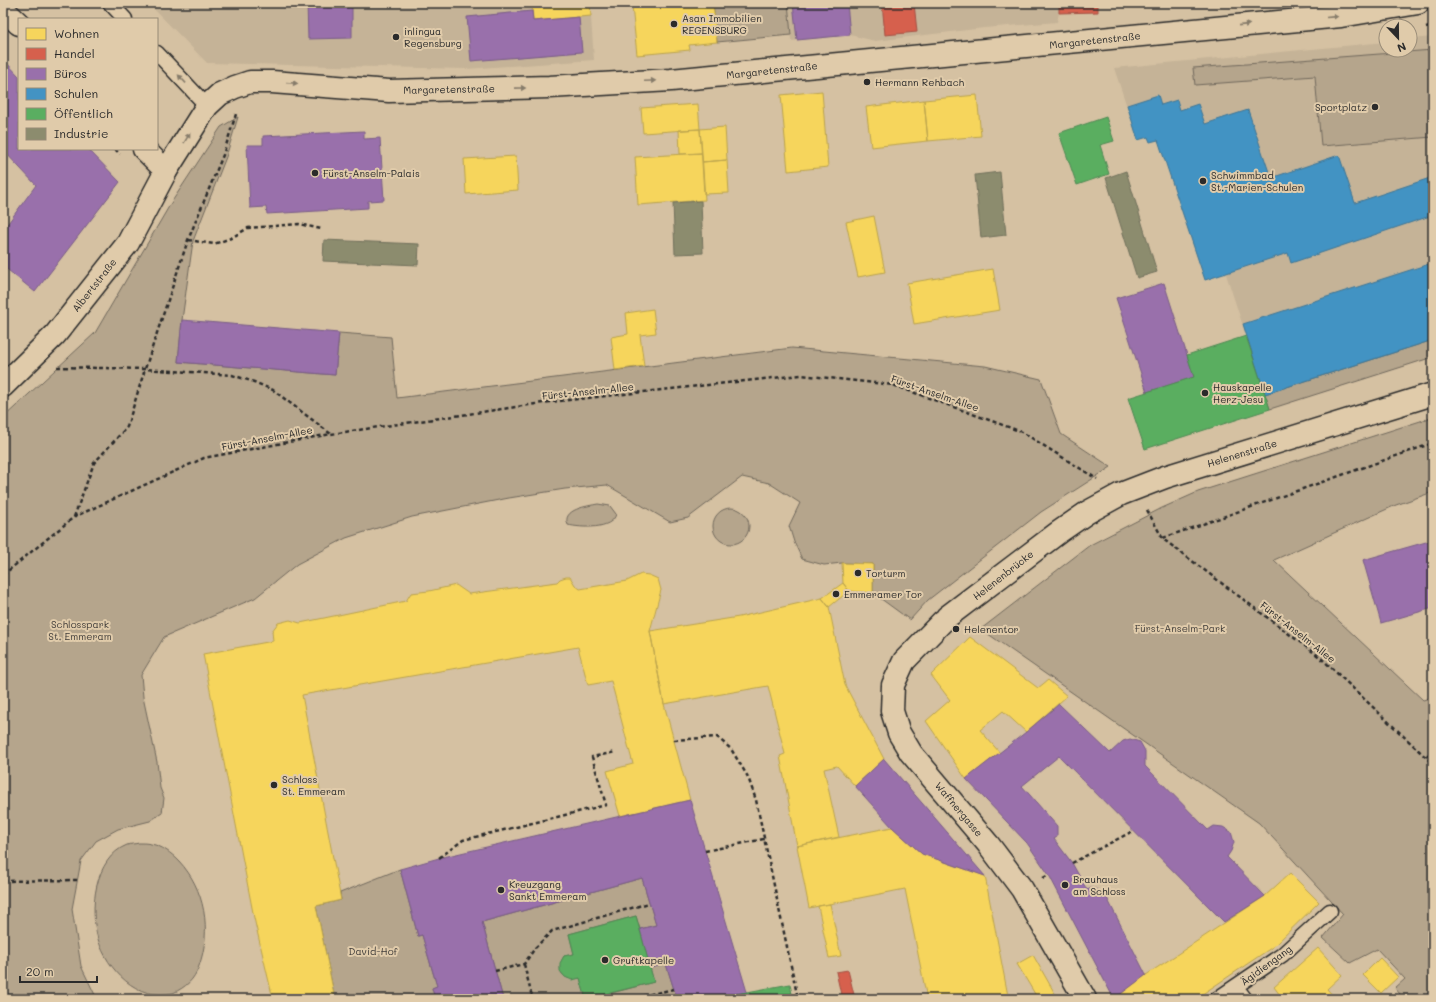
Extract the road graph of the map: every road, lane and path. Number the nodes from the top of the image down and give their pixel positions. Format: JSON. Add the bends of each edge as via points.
{"nodes":[{"id":1,"x":110,"y":3,"type":"edge"},
{"id":2,"x":1418,"y":3,"type":"edge"},
{"id":3,"x":3,"y":8,"type":"edge"},
{"id":4,"x":124,"y":18,"type":"edge"},
{"id":5,"x":18,"y":23,"type":"edge"},
{"id":6,"x":158,"y":53,"type":"edge"},
{"id":7,"x":207,"y":106,"type":"junction"},
{"id":8,"x":238,"y":108,"type":"dead end"},
{"id":9,"x":145,"y":150,"type":"edge"},
{"id":10,"x":166,"y":171,"type":"junction"},
{"id":11,"x":320,"y":229,"type":"dead end"},
{"id":12,"x":188,"y":240,"type":"junction"},
{"id":13,"x":49,"y":367,"type":"dead end"},
{"id":14,"x":145,"y":368,"type":"junction"},
{"id":15,"x":3,"y":386,"type":"edge"},
{"id":16,"x":1433,"y":394,"type":"edge"},
{"id":17,"x":331,"y":434,"type":"junction"},
{"id":18,"x":1433,"y":443,"type":"edge"},
{"id":19,"x":1121,"y":494,"type":"junction"},
{"id":20,"x":74,"y":517,"type":"junction"},
{"id":21,"x":1059,"y":532,"type":"joint"},
{"id":22,"x":1163,"y":539,"type":"junction"},
{"id":23,"x":3,"y":575,"type":"edge"},
{"id":24,"x":945,"y":619,"type":"joint"},
{"id":25,"x":674,"y":740,"type":"dead end"},
{"id":26,"x":1433,"y":750,"type":"edge"},
{"id":27,"x":616,"y":752,"type":"dead end"},
{"id":28,"x":1426,"y":757,"type":"junction"},
{"id":29,"x":1433,"y":764,"type":"edge"},
{"id":30,"x":1133,"y":831,"type":"dead end"},
{"id":31,"x":764,"y":839,"type":"junction"},
{"id":32,"x":705,"y":851,"type":"dead end"},
{"id":33,"x":440,"y":858,"type":"dead end"},
{"id":34,"x":1072,"y":864,"type":"dead end"},
{"id":35,"x":77,"y":880,"type":"dead end"},
{"id":36,"x":3,"y":881,"type":"edge"},
{"id":37,"x":649,"y":903,"type":"dead end"},
{"id":38,"x":1330,"y":912,"type":"dead end"},
{"id":39,"x":524,"y":964,"type":"junction"},
{"id":40,"x":495,"y":971,"type":"dead end"},
{"id":41,"x":1236,"y":987,"type":"junction"},
{"id":42,"x":674,"y":989,"type":"dead end"},
{"id":43,"x":535,"y":999,"type":"edge"},
{"id":44,"x":629,"y":999,"type":"edge"},
{"id":45,"x":798,"y":999,"type":"edge"},
{"id":46,"x":1085,"y":999,"type":"edge"},
{"id":47,"x":1217,"y":999,"type":"edge"},
{"id":48,"x":1245,"y":999,"type":"edge"}],
"edges":[{"from":1,"to":4,"type":"lane"},
{"from":7,"to":2,"type":"street","name":"Margaretenstraße","one_way":true,"via":[[220,94],[250,82],[389,90],[549,87],[671,80],[1341,16]]},
{"from":3,"to":5,"type":"street"},
{"from":7,"to":6,"type":"lane","one_way":true},
{"from":10,"to":7,"type":"street","name":"Margaretenstraße","one_way":true},
{"from":8,"to":12,"type":"path","via":[[223,155]]},
{"from":9,"to":10,"type":"street"},
{"from":10,"to":15,"type":"street","name":"Albertstraße","via":[[128,243],[55,335]]},
{"from":11,"to":12,"type":"path","via":[[299,224],[248,228],[214,244]]},
{"from":12,"to":14,"type":"path"},
{"from":13,"to":14,"type":"path"},
{"from":14,"to":17,"type":"path","via":[[232,375],[254,382],[273,390]]},
{"from":14,"to":20,"type":"path","via":[[127,427],[94,463]]},
{"from":16,"to":19,"type":"street","name":"Helenenstraße","via":[[1165,477]]},
{"from":17,"to":19,"type":"path","name":"Fürst-Anselm-Allee","via":[[550,402],[801,376],[893,385],[1022,432]]},
{"from":17,"to":20,"type":"path","name":"Fürst-Anselm-Allee","via":[[204,458]]},
{"from":18,"to":22,"type":"path"},
{"from":19,"to":21,"type":"street","name":"Helenenstraße"},
{"from":19,"to":22,"type":"path","name":"Fürst-Anselm-Allee","via":[[1147,510]]},
{"from":20,"to":23,"type":"path","name":"Fürst-Anselm-Allee"},
{"from":21,"to":24,"type":"street","name":"Helenenbrücke"},
{"from":22,"to":28,"type":"path","name":"Fürst-Anselm-Allee","via":[[1321,658]]},
{"from":24,"to":46,"type":"street","name":"Waffnergasse","via":[[904,661],[893,685],[892,711],[899,733],[911,752],[1022,889]]},
{"from":25,"to":31,"type":"path","via":[[717,737],[731,749],[748,777]]},
{"from":26,"to":28,"type":"path"},
{"from":27,"to":33,"type":"path","via":[[592,757],[606,805],[462,840]]},
{"from":28,"to":29,"type":"path","name":"Fürst-Anselm-Allee"},
{"from":30,"to":34,"type":"path"},
{"from":31,"to":32,"type":"path"},
{"from":31,"to":45,"type":"path"},
{"from":35,"to":36,"type":"path"},
{"from":37,"to":39,"type":"path","via":[[552,930]]},
{"from":38,"to":41,"type":"lane","name":"Ägidiengang","via":[[1282,955]]},
{"from":39,"to":40,"type":"path"},
{"from":39,"to":43,"type":"path"},
{"from":41,"to":47,"type":"lane","name":"Ägidiengang"},
{"from":41,"to":48,"type":"lane"},
{"from":42,"to":44,"type":"path"}]}
